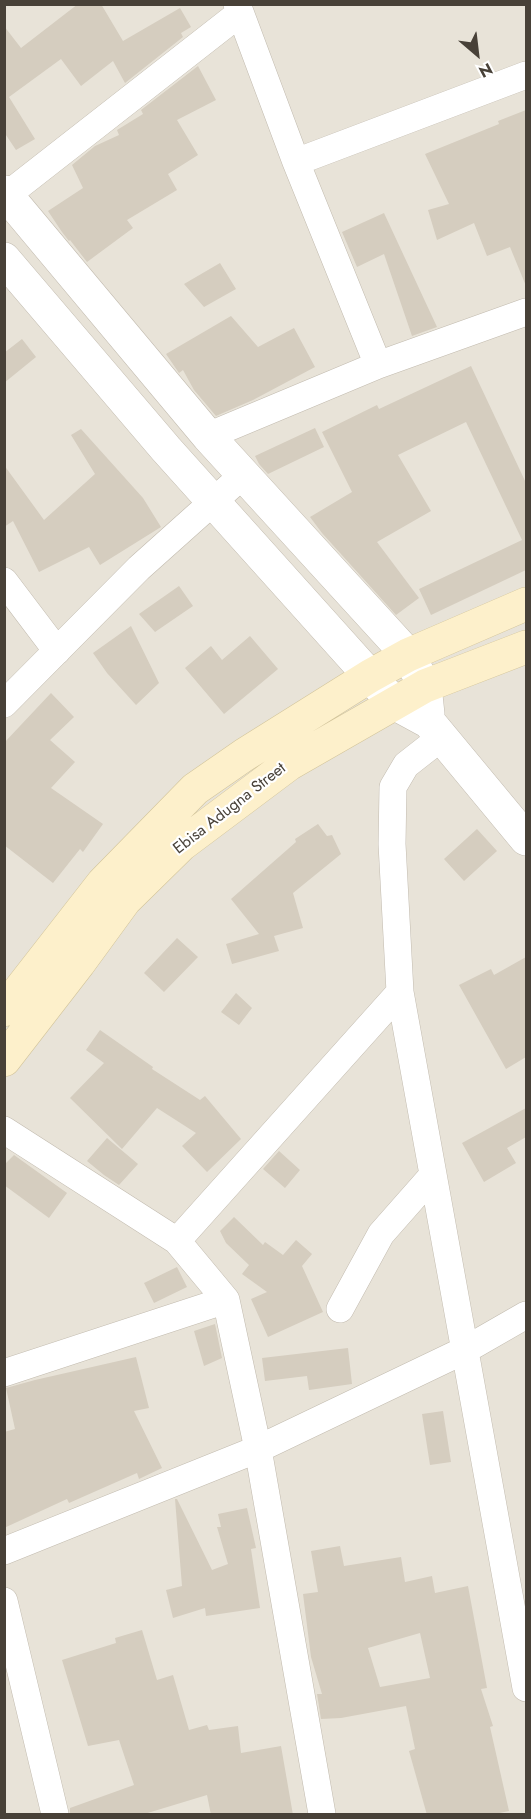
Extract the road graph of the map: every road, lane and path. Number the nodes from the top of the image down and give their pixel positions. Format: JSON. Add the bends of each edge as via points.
{"nodes":[{"id":1,"x":239,"y":9,"type":"edge"},
{"id":2,"x":526,"y":75,"type":"edge"},
{"id":3,"x":296,"y":162,"type":"junction"},
{"id":4,"x":6,"y":194,"type":"edge"},
{"id":5,"x":4,"y":259,"type":"edge"},
{"id":6,"x":526,"y":312,"type":"edge"},
{"id":7,"x":378,"y":364,"type":"junction"},
{"id":8,"x":207,"y":436,"type":"junction"},
{"id":9,"x":243,"y":475,"type":"junction"},
{"id":10,"x":214,"y":502,"type":"junction"},
{"id":11,"x":4,"y":581,"type":"edge"},
{"id":12,"x":526,"y":604,"type":"edge"},
{"id":13,"x":526,"y":647,"type":"edge"},
{"id":14,"x":57,"y":651,"type":"junction"},
{"id":15,"x":408,"y":655,"type":"junction"},
{"id":16,"x":370,"y":676,"type":"junction"},
{"id":17,"x":425,"y":686,"type":"junction"},
{"id":18,"x":4,"y":704,"type":"edge"},
{"id":19,"x":394,"y":704,"type":"junction"},
{"id":20,"x":436,"y":729,"type":"junction"},
{"id":21,"x":526,"y":839,"type":"edge"},
{"id":22,"x":400,"y":992,"type":"junction"},
{"id":23,"x":4,"y":1010,"type":"edge"},
{"id":24,"x":4,"y":1060,"type":"edge"},
{"id":25,"x":4,"y":1130,"type":"edge"},
{"id":26,"x":434,"y":1175,"type":"junction"},
{"id":27,"x":177,"y":1241,"type":"junction"},
{"id":28,"x":226,"y":1300,"type":"junction"},
{"id":29,"x":340,"y":1309,"type":"dead end"},
{"id":30,"x":526,"y":1315,"type":"edge"},
{"id":31,"x":465,"y":1350,"type":"junction"},
{"id":32,"x":4,"y":1373,"type":"edge"},
{"id":33,"x":258,"y":1449,"type":"junction"},
{"id":34,"x":4,"y":1551,"type":"edge"},
{"id":35,"x":4,"y":1601,"type":"edge"},
{"id":36,"x":526,"y":1688,"type":"edge"},
{"id":37,"x":55,"y":1815,"type":"edge"},
{"id":38,"x":322,"y":1815,"type":"edge"}],
"edges":[{"from":1,"to":3,"type":"street"},
{"from":1,"to":4,"type":"street"},
{"from":2,"to":3,"type":"street"},
{"from":3,"to":7,"type":"street"},
{"from":4,"to":8,"type":"street"},
{"from":5,"to":10,"type":"street"},
{"from":6,"to":7,"type":"street"},
{"from":7,"to":8,"type":"street"},
{"from":8,"to":9,"type":"street"},
{"from":9,"to":10,"type":"street"},
{"from":9,"to":15,"type":"street"},
{"from":10,"to":14,"type":"street","via":[[139,568]]},
{"from":10,"to":16,"type":"street"},
{"from":11,"to":14,"type":"street"},
{"from":12,"to":15,"type":"main road","name":"Ebisa Adugna Street"},
{"from":13,"to":17,"type":"main road","name":"Ebisa Adugna Street"},
{"from":14,"to":18,"type":"street"},
{"from":15,"to":16,"type":"main road","name":"Ebisa Adugna Street"},
{"from":15,"to":17,"type":"street"},
{"from":16,"to":19,"type":"street"},
{"from":16,"to":23,"type":"main road","name":"Ebisa Adugna Street","via":[[195,789],[103,883]]},
{"from":17,"to":19,"type":"main road","name":"Ebisa Adugna Street"},
{"from":17,"to":20,"type":"street"},
{"from":19,"to":20,"type":"street"},
{"from":19,"to":24,"type":"main road","name":"Ebisa Adugna Street","via":[[289,764],[181,845],[124,900]]},
{"from":20,"to":21,"type":"street"},
{"from":20,"to":22,"type":"street","via":[[393,787]]},
{"from":22,"to":26,"type":"street"},
{"from":22,"to":27,"type":"street"},
{"from":25,"to":27,"type":"street"},
{"from":26,"to":29,"type":"street","via":[[381,1234]]},
{"from":26,"to":31,"type":"street"},
{"from":27,"to":28,"type":"street"},
{"from":28,"to":32,"type":"street"},
{"from":28,"to":33,"type":"street"},
{"from":30,"to":31,"type":"street"},
{"from":31,"to":33,"type":"street"},
{"from":31,"to":36,"type":"street"},
{"from":33,"to":34,"type":"street"},
{"from":33,"to":38,"type":"street"},
{"from":35,"to":37,"type":"street"}]}
